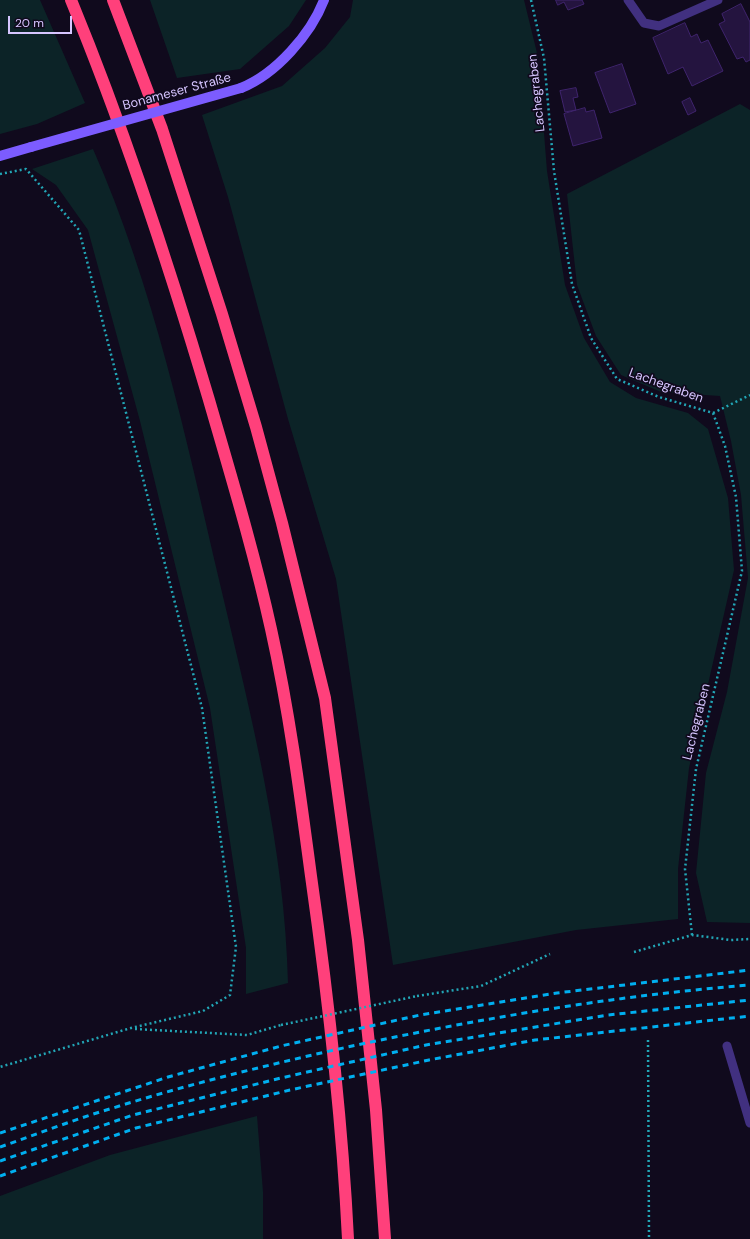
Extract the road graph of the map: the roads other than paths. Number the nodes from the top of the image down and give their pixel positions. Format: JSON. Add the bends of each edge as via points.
{"nodes":[{"id":1,"x":71,"y":0,"type":"edge"},
{"id":2,"x":113,"y":0,"type":"edge"},
{"id":3,"x":324,"y":0,"type":"edge"},
{"id":4,"x":628,"y":0,"type":"edge"},
{"id":5,"x":718,"y":0,"type":"edge"},
{"id":6,"x":0,"y":156,"type":"edge"},
{"id":7,"x":727,"y":1046,"type":"dead end"},
{"id":8,"x":750,"y":1123,"type":"edge"},
{"id":9,"x":348,"y":1239,"type":"edge"},
{"id":10,"x":385,"y":1239,"type":"edge"}],
"edges":[{"from":1,"to":9,"type":"highway","via":[[125,139],[187,325],[271,627],[287,707],[322,952],[344,1155]]},
{"from":2,"to":10,"type":"highway","via":[[162,129],[222,314],[256,427],[306,616],[324,698],[341,812],[376,1110]]},
{"from":3,"to":6,"type":"street","name":"Bonameser Straße","bridge":true,"via":[[306,33],[278,64],[254,83]]},
{"from":4,"to":5,"type":"lane","via":[[644,23],[659,26]]},
{"from":7,"to":8,"type":"lane"}]}
